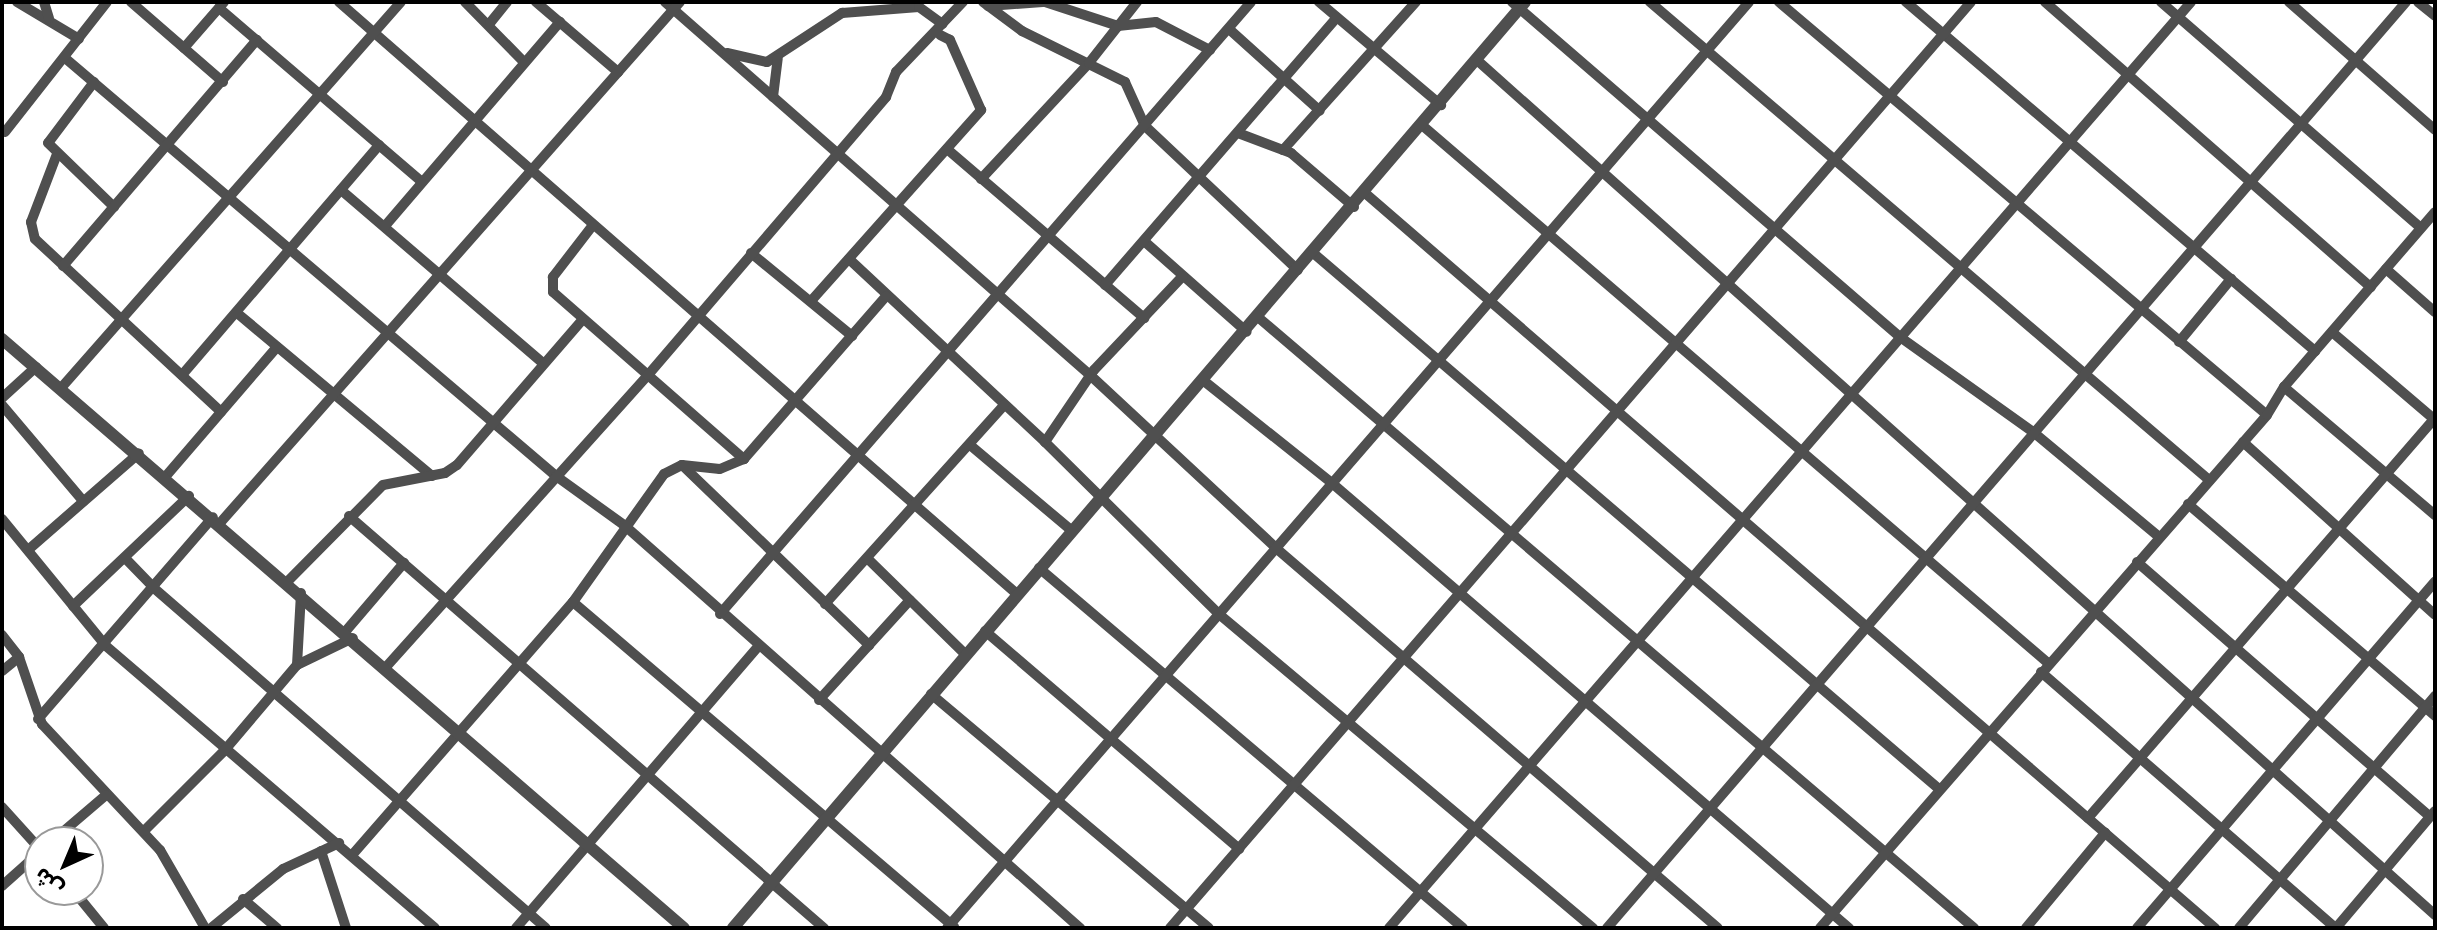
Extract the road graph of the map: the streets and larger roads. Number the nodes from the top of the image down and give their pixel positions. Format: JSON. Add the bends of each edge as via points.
{"nodes":[{"id":1,"x":17,"y":2,"type":"edge"},
{"id":2,"x":44,"y":2,"type":"edge"},
{"id":3,"x":107,"y":2,"type":"edge"},
{"id":4,"x":131,"y":2,"type":"edge"},
{"id":5,"x":339,"y":2,"type":"edge"},
{"id":6,"x":401,"y":2,"type":"edge"},
{"id":7,"x":465,"y":2,"type":"edge"},
{"id":8,"x":507,"y":2,"type":"edge"},
{"id":9,"x":536,"y":2,"type":"edge"},
{"id":10,"x":963,"y":2,"type":"edge"},
{"id":11,"x":1044,"y":2,"type":"edge"},
{"id":12,"x":1136,"y":2,"type":"edge"},
{"id":13,"x":1319,"y":2,"type":"edge"},
{"id":14,"x":1416,"y":2,"type":"edge"},
{"id":15,"x":1650,"y":2,"type":"edge"},
{"id":16,"x":1749,"y":2,"type":"edge"},
{"id":17,"x":1779,"y":2,"type":"edge"},
{"id":18,"x":1906,"y":2,"type":"edge"},
{"id":19,"x":1971,"y":2,"type":"edge"},
{"id":20,"x":2045,"y":2,"type":"edge"},
{"id":21,"x":2161,"y":2,"type":"edge"},
{"id":22,"x":2191,"y":2,"type":"edge"},
{"id":23,"x":2289,"y":2,"type":"edge"},
{"id":24,"x":2406,"y":2,"type":"edge"},
{"id":25,"x":2418,"y":2,"type":"edge"},
{"id":26,"x":672,"y":4,"type":"edge"},
{"id":27,"x":920,"y":4,"type":"edge"},
{"id":28,"x":986,"y":4,"type":"edge"},
{"id":29,"x":1245,"y":4,"type":"edge"},
{"id":30,"x":1519,"y":4,"type":"edge"},
{"id":31,"x":222,"y":5,"type":"edge"},
{"id":32,"x":2435,"y":16,"type":"edge"},
{"id":33,"x":1337,"y":17,"type":"junction"},
{"id":34,"x":2178,"y":17,"type":"junction"},
{"id":35,"x":49,"y":18,"type":"junction"},
{"id":36,"x":560,"y":22,"type":"junction"},
{"id":37,"x":490,"y":23,"type":"junction"},
{"id":38,"x":1118,"y":26,"type":"junction"},
{"id":39,"x":941,"y":29,"type":"junction"},
{"id":40,"x":1229,"y":29,"type":"junction"},
{"id":41,"x":374,"y":33,"type":"junction"},
{"id":42,"x":1943,"y":34,"type":"junction"},
{"id":43,"x":79,"y":39,"type":"junction"},
{"id":44,"x":257,"y":40,"type":"junction"},
{"id":45,"x":184,"y":48,"type":"junction"},
{"id":46,"x":1708,"y":49,"type":"junction"},
{"id":47,"x":1210,"y":50,"type":"junction"},
{"id":48,"x":1375,"y":50,"type":"junction"},
{"id":49,"x":721,"y":51,"type":"junction"},
{"id":50,"x":65,"y":58,"type":"junction"},
{"id":51,"x":778,"y":58,"type":"junction"},
{"id":52,"x":2356,"y":60,"type":"junction"},
{"id":53,"x":1478,"y":61,"type":"junction"},
{"id":54,"x":524,"y":62,"type":"junction"},
{"id":55,"x":1089,"y":63,"type":"junction"},
{"id":56,"x":618,"y":72,"type":"junction"},
{"id":57,"x":2128,"y":75,"type":"junction"},
{"id":58,"x":1284,"y":78,"type":"junction"},
{"id":59,"x":94,"y":82,"type":"junction"},
{"id":60,"x":223,"y":82,"type":"junction"},
{"id":61,"x":321,"y":95,"type":"junction"},
{"id":62,"x":1890,"y":96,"type":"junction"},
{"id":63,"x":773,"y":97,"type":"junction"},
{"id":64,"x":1441,"y":105,"type":"junction"},
{"id":65,"x":1320,"y":111,"type":"junction"},
{"id":66,"x":1647,"y":116,"type":"junction"},
{"id":67,"x":2,"y":120,"type":"edge"},
{"id":68,"x":474,"y":121,"type":"junction"},
{"id":69,"x":2300,"y":125,"type":"junction"},
{"id":70,"x":1145,"y":126,"type":"junction"},
{"id":71,"x":1423,"y":126,"type":"junction"},
{"id":72,"x":2435,"y":130,"type":"edge"},
{"id":73,"x":4,"y":133,"type":"edge"},
{"id":74,"x":1238,"y":133,"type":"junction"},
{"id":75,"x":2070,"y":142,"type":"junction"},
{"id":76,"x":379,"y":145,"type":"junction"},
{"id":77,"x":169,"y":146,"type":"junction"},
{"id":78,"x":947,"y":149,"type":"junction"},
{"id":79,"x":1283,"y":150,"type":"junction"},
{"id":80,"x":837,"y":153,"type":"junction"},
{"id":81,"x":57,"y":154,"type":"junction"},
{"id":82,"x":1837,"y":157,"type":"junction"},
{"id":83,"x":1601,"y":170,"type":"junction"},
{"id":84,"x":533,"y":173,"type":"junction"},
{"id":85,"x":981,"y":179,"type":"junction"},
{"id":86,"x":1198,"y":179,"type":"junction"},
{"id":87,"x":2252,"y":181,"type":"junction"},
{"id":88,"x":422,"y":182,"type":"junction"},
{"id":89,"x":341,"y":190,"type":"junction"},
{"id":90,"x":1365,"y":193,"type":"junction"},
{"id":91,"x":232,"y":198,"type":"junction"},
{"id":92,"x":2017,"y":204,"type":"junction"},
{"id":93,"x":896,"y":205,"type":"junction"},
{"id":94,"x":114,"y":207,"type":"junction"},
{"id":95,"x":1354,"y":207,"type":"junction"},
{"id":96,"x":2435,"y":212,"type":"edge"},
{"id":97,"x":593,"y":225,"type":"junction"},
{"id":98,"x":385,"y":226,"type":"junction"},
{"id":99,"x":1775,"y":226,"type":"junction"},
{"id":100,"x":2421,"y":228,"type":"junction"},
{"id":101,"x":1547,"y":233,"type":"junction"},
{"id":102,"x":1046,"y":234,"type":"junction"},
{"id":103,"x":1144,"y":241,"type":"junction"},
{"id":104,"x":2194,"y":248,"type":"junction"},
{"id":105,"x":291,"y":249,"type":"junction"},
{"id":106,"x":1312,"y":252,"type":"junction"},
{"id":107,"x":751,"y":253,"type":"junction"},
{"id":108,"x":849,"y":259,"type":"junction"},
{"id":109,"x":63,"y":266,"type":"junction"},
{"id":110,"x":1961,"y":267,"type":"junction"},
{"id":111,"x":2386,"y":269,"type":"junction"},
{"id":112,"x":1298,"y":270,"type":"junction"},
{"id":113,"x":445,"y":274,"type":"junction"},
{"id":114,"x":1183,"y":276,"type":"junction"},
{"id":115,"x":2231,"y":279,"type":"junction"},
{"id":116,"x":1727,"y":284,"type":"junction"},
{"id":117,"x":1105,"y":285,"type":"junction"},
{"id":118,"x":2371,"y":287,"type":"junction"},
{"id":119,"x":996,"y":295,"type":"junction"},
{"id":120,"x":886,"y":296,"type":"junction"},
{"id":121,"x":1488,"y":300,"type":"junction"},
{"id":122,"x":811,"y":301,"type":"junction"},
{"id":123,"x":2141,"y":310,"type":"junction"},
{"id":124,"x":2435,"y":312,"type":"edge"},
{"id":125,"x":237,"y":313,"type":"junction"},
{"id":126,"x":698,"y":315,"type":"junction"},
{"id":127,"x":1144,"y":318,"type":"junction"},
{"id":128,"x":1259,"y":318,"type":"junction"},
{"id":129,"x":123,"y":320,"type":"junction"},
{"id":130,"x":582,"y":320,"type":"junction"},
{"id":131,"x":1247,"y":332,"type":"junction"},
{"id":132,"x":2332,"y":332,"type":"junction"},
{"id":133,"x":392,"y":334,"type":"junction"},
{"id":134,"x":852,"y":336,"type":"junction"},
{"id":135,"x":1900,"y":337,"type":"junction"},
{"id":136,"x":2,"y":339,"type":"edge"},
{"id":137,"x":2179,"y":342,"type":"junction"},
{"id":138,"x":1675,"y":344,"type":"junction"},
{"id":139,"x":277,"y":347,"type":"junction"},
{"id":140,"x":947,"y":349,"type":"junction"},
{"id":141,"x":2315,"y":351,"type":"junction"},
{"id":142,"x":1437,"y":360,"type":"junction"},
{"id":143,"x":543,"y":363,"type":"junction"},
{"id":144,"x":36,"y":367,"type":"junction"},
{"id":145,"x":2085,"y":374,"type":"junction"},
{"id":146,"x":182,"y":375,"type":"junction"},
{"id":147,"x":648,"y":375,"type":"junction"},
{"id":148,"x":1090,"y":375,"type":"junction"},
{"id":149,"x":1204,"y":381,"type":"junction"},
{"id":150,"x":2284,"y":387,"type":"junction"},
{"id":151,"x":61,"y":388,"type":"junction"},
{"id":152,"x":1851,"y":394,"type":"junction"},
{"id":153,"x":336,"y":396,"type":"junction"},
{"id":154,"x":2,"y":398,"type":"edge"},
{"id":155,"x":795,"y":400,"type":"junction"},
{"id":156,"x":2,"y":405,"type":"edge"},
{"id":157,"x":1004,"y":405,"type":"junction"},
{"id":158,"x":1617,"y":411,"type":"junction"},
{"id":159,"x":221,"y":412,"type":"junction"},
{"id":160,"x":2267,"y":415,"type":"junction"},
{"id":161,"x":2435,"y":419,"type":"edge"},
{"id":162,"x":492,"y":420,"type":"junction"},
{"id":163,"x":1382,"y":424,"type":"junction"},
{"id":164,"x":2032,"y":431,"type":"junction"},
{"id":165,"x":1154,"y":438,"type":"junction"},
{"id":166,"x":1045,"y":442,"type":"junction"},
{"id":167,"x":2243,"y":442,"type":"junction"},
{"id":168,"x":970,"y":445,"type":"junction"},
{"id":169,"x":139,"y":453,"type":"junction"},
{"id":170,"x":1800,"y":453,"type":"junction"},
{"id":171,"x":858,"y":454,"type":"junction"},
{"id":172,"x":744,"y":459,"type":"junction"},
{"id":173,"x":682,"y":465,"type":"junction"},
{"id":174,"x":1565,"y":471,"type":"junction"},
{"id":175,"x":2388,"y":473,"type":"junction"},
{"id":176,"x":166,"y":476,"type":"junction"},
{"id":177,"x":432,"y":476,"type":"junction"},
{"id":178,"x":556,"y":476,"type":"junction"},
{"id":179,"x":2209,"y":480,"type":"junction"},
{"id":180,"x":1333,"y":484,"type":"junction"},
{"id":181,"x":189,"y":496,"type":"junction"},
{"id":182,"x":1101,"y":499,"type":"junction"},
{"id":183,"x":83,"y":501,"type":"junction"},
{"id":184,"x":1973,"y":503,"type":"junction"},
{"id":185,"x":2188,"y":504,"type":"junction"},
{"id":186,"x":917,"y":506,"type":"junction"},
{"id":187,"x":2435,"y":515,"type":"edge"},
{"id":188,"x":349,"y":516,"type":"junction"},
{"id":189,"x":2,"y":519,"type":"edge"},
{"id":190,"x":217,"y":520,"type":"junction"},
{"id":191,"x":1743,"y":520,"type":"junction"},
{"id":192,"x":624,"y":525,"type":"junction"},
{"id":193,"x":2338,"y":530,"type":"junction"},
{"id":194,"x":1072,"y":531,"type":"junction"},
{"id":195,"x":1511,"y":534,"type":"junction"},
{"id":196,"x":2159,"y":537,"type":"junction"},
{"id":197,"x":1277,"y":549,"type":"junction"},
{"id":198,"x":28,"y":550,"type":"junction"},
{"id":199,"x":773,"y":553,"type":"junction"},
{"id":200,"x":125,"y":558,"type":"junction"},
{"id":201,"x":868,"y":559,"type":"junction"},
{"id":202,"x":1927,"y":559,"type":"junction"},
{"id":203,"x":2137,"y":562,"type":"junction"},
{"id":204,"x":404,"y":563,"type":"junction"},
{"id":205,"x":1039,"y":568,"type":"junction"},
{"id":206,"x":1691,"y":579,"type":"junction"},
{"id":207,"x":2435,"y":581,"type":"edge"},
{"id":208,"x":287,"y":582,"type":"junction"},
{"id":209,"x":2288,"y":588,"type":"junction"},
{"id":210,"x":155,"y":589,"type":"junction"},
{"id":211,"x":1460,"y":592,"type":"junction"},
{"id":212,"x":301,"y":593,"type":"junction"},
{"id":213,"x":1017,"y":594,"type":"junction"},
{"id":214,"x":446,"y":600,"type":"junction"},
{"id":215,"x":910,"y":600,"type":"junction"},
{"id":216,"x":2418,"y":600,"type":"junction"},
{"id":217,"x":573,"y":602,"type":"junction"},
{"id":218,"x":825,"y":604,"type":"junction"},
{"id":219,"x":73,"y":606,"type":"junction"},
{"id":220,"x":2094,"y":611,"type":"junction"},
{"id":221,"x":720,"y":614,"type":"junction"},
{"id":222,"x":1220,"y":615,"type":"junction"},
{"id":223,"x":2435,"y":615,"type":"edge"},
{"id":224,"x":1867,"y":627,"type":"junction"},
{"id":225,"x":985,"y":631,"type":"junction"},
{"id":226,"x":2,"y":635,"type":"edge"},
{"id":227,"x":349,"y":635,"type":"junction"},
{"id":228,"x":1639,"y":639,"type":"junction"},
{"id":229,"x":869,"y":645,"type":"junction"},
{"id":230,"x":106,"y":646,"type":"junction"},
{"id":231,"x":758,"y":647,"type":"junction"},
{"id":232,"x":2234,"y":649,"type":"junction"},
{"id":233,"x":965,"y":654,"type":"junction"},
{"id":234,"x":19,"y":657,"type":"junction"},
{"id":235,"x":2369,"y":658,"type":"junction"},
{"id":236,"x":1403,"y":659,"type":"junction"},
{"id":237,"x":519,"y":664,"type":"junction"},
{"id":238,"x":297,"y":665,"type":"junction"},
{"id":239,"x":386,"y":667,"type":"junction"},
{"id":240,"x":2044,"y":668,"type":"junction"},
{"id":241,"x":2,"y":671,"type":"edge"},
{"id":242,"x":1167,"y":676,"type":"junction"},
{"id":243,"x":1819,"y":682,"type":"junction"},
{"id":244,"x":274,"y":692,"type":"junction"},
{"id":245,"x":931,"y":694,"type":"junction"},
{"id":246,"x":2435,"y":696,"type":"edge"},
{"id":247,"x":2192,"y":699,"type":"junction"},
{"id":248,"x":819,"y":700,"type":"junction"},
{"id":249,"x":1584,"y":703,"type":"junction"},
{"id":250,"x":2426,"y":708,"type":"junction"},
{"id":251,"x":703,"y":712,"type":"junction"},
{"id":252,"x":2435,"y":716,"type":"edge"},
{"id":253,"x":38,"y":719,"type":"junction"},
{"id":254,"x":2315,"y":720,"type":"junction"},
{"id":255,"x":1347,"y":723,"type":"junction"},
{"id":256,"x":460,"y":731,"type":"junction"},
{"id":257,"x":1990,"y":733,"type":"junction"},
{"id":258,"x":1112,"y":740,"type":"junction"},
{"id":259,"x":1764,"y":746,"type":"junction"},
{"id":260,"x":224,"y":751,"type":"junction"},
{"id":261,"x":881,"y":754,"type":"junction"},
{"id":262,"x":2140,"y":758,"type":"junction"},
{"id":263,"x":1531,"y":764,"type":"junction"},
{"id":264,"x":2373,"y":769,"type":"junction"},
{"id":265,"x":2273,"y":770,"type":"junction"},
{"id":266,"x":646,"y":776,"type":"junction"},
{"id":267,"x":1296,"y":783,"type":"junction"},
{"id":268,"x":1939,"y":789,"type":"junction"},
{"id":269,"x":106,"y":795,"type":"junction"},
{"id":270,"x":400,"y":800,"type":"junction"},
{"id":271,"x":1057,"y":802,"type":"junction"},
{"id":272,"x":2,"y":807,"type":"edge"},
{"id":273,"x":1709,"y":810,"type":"junction"},
{"id":274,"x":2432,"y":814,"type":"edge"},
{"id":275,"x":825,"y":818,"type":"junction"},
{"id":276,"x":2088,"y":818,"type":"junction"},
{"id":277,"x":2330,"y":821,"type":"junction"},
{"id":278,"x":70,"y":826,"type":"edge"},
{"id":279,"x":1476,"y":827,"type":"junction"},
{"id":280,"x":2222,"y":829,"type":"junction"},
{"id":281,"x":144,"y":831,"type":"junction"},
{"id":282,"x":24,"y":832,"type":"edge"},
{"id":283,"x":2105,"y":833,"type":"junction"},
{"id":284,"x":339,"y":843,"type":"junction"},
{"id":285,"x":589,"y":844,"type":"junction"},
{"id":286,"x":1239,"y":849,"type":"junction"},
{"id":287,"x":321,"y":851,"type":"junction"},
{"id":288,"x":1885,"y":852,"type":"junction"},
{"id":289,"x":353,"y":854,"type":"junction"},
{"id":290,"x":1002,"y":864,"type":"junction"},
{"id":291,"x":24,"y":866,"type":"edge"},
{"id":292,"x":2385,"y":870,"type":"junction"},
{"id":293,"x":1654,"y":873,"type":"junction"},
{"id":294,"x":2280,"y":879,"type":"junction"},
{"id":295,"x":771,"y":882,"type":"junction"},
{"id":296,"x":2,"y":886,"type":"edge"},
{"id":297,"x":2170,"y":889,"type":"junction"},
{"id":298,"x":1422,"y":890,"type":"junction"},
{"id":299,"x":243,"y":899,"type":"junction"},
{"id":300,"x":86,"y":906,"type":"edge"},
{"id":301,"x":1187,"y":909,"type":"junction"},
{"id":302,"x":529,"y":913,"type":"junction"},
{"id":303,"x":1833,"y":914,"type":"junction"},
{"id":304,"x":2435,"y":915,"type":"edge"},
{"id":305,"x":951,"y":927,"type":"edge"},
{"id":306,"x":104,"y":928,"type":"edge"},
{"id":307,"x":208,"y":928,"type":"edge"},
{"id":308,"x":277,"y":928,"type":"edge"},
{"id":309,"x":346,"y":928,"type":"edge"},
{"id":310,"x":435,"y":928,"type":"edge"},
{"id":311,"x":516,"y":928,"type":"edge"},
{"id":312,"x":546,"y":928,"type":"edge"},
{"id":313,"x":684,"y":928,"type":"edge"},
{"id":314,"x":733,"y":928,"type":"edge"},
{"id":315,"x":824,"y":928,"type":"edge"},
{"id":316,"x":1080,"y":928,"type":"edge"},
{"id":317,"x":1170,"y":928,"type":"edge"},
{"id":318,"x":1209,"y":928,"type":"edge"},
{"id":319,"x":1389,"y":928,"type":"edge"},
{"id":320,"x":1463,"y":928,"type":"edge"},
{"id":321,"x":1593,"y":928,"type":"edge"},
{"id":322,"x":1607,"y":928,"type":"edge"},
{"id":323,"x":1718,"y":928,"type":"edge"},
{"id":324,"x":1820,"y":928,"type":"edge"},
{"id":325,"x":1849,"y":928,"type":"edge"},
{"id":326,"x":1974,"y":928,"type":"edge"},
{"id":327,"x":2026,"y":928,"type":"edge"},
{"id":328,"x":2137,"y":928,"type":"edge"},
{"id":329,"x":2215,"y":928,"type":"edge"},
{"id":330,"x":2239,"y":928,"type":"edge"},
{"id":331,"x":2336,"y":928,"type":"edge"}],
"edges":[{"from":1,"to":35,"type":"street"},
{"from":2,"to":35,"type":"street"},
{"from":3,"to":43,"type":"street"},
{"from":4,"to":45,"type":"street"},
{"from":5,"to":41,"type":"street"},
{"from":6,"to":41,"type":"street"},
{"from":7,"to":37,"type":"street"},
{"from":8,"to":37,"type":"street"},
{"from":9,"to":36,"type":"street"},
{"from":10,"to":39,"type":"street"},
{"from":11,"to":28,"type":"street"},
{"from":11,"to":38,"type":"street"},
{"from":12,"to":38,"type":"street"},
{"from":13,"to":33,"type":"street"},
{"from":14,"to":48,"type":"street"},
{"from":15,"to":46,"type":"street"},
{"from":16,"to":46,"type":"street"},
{"from":17,"to":62,"type":"street"},
{"from":18,"to":42,"type":"street"},
{"from":19,"to":42,"type":"street"},
{"from":20,"to":57,"type":"street"},
{"from":21,"to":34,"type":"street"},
{"from":22,"to":34,"type":"street"},
{"from":23,"to":52,"type":"street"},
{"from":24,"to":52,"type":"street"},
{"from":25,"to":32,"type":"street"},
{"from":26,"to":49,"type":"street"},
{"from":26,"to":56,"type":"street"},
{"from":27,"to":39,"type":"street"},
{"from":27,"to":51,"type":"street","via":[[842,13]]},
{"from":28,"to":55,"type":"street","via":[[1022,31]]},
{"from":29,"to":40,"type":"street"},
{"from":30,"to":53,"type":"street"},
{"from":30,"to":66,"type":"street"},
{"from":31,"to":44,"type":"street"},
{"from":31,"to":45,"type":"street"},
{"from":33,"to":48,"type":"street"},
{"from":33,"to":58,"type":"street"},
{"from":34,"to":57,"type":"street"},
{"from":34,"to":69,"type":"street"},
{"from":35,"to":43,"type":"street"},
{"from":36,"to":54,"type":"street"},
{"from":36,"to":56,"type":"street"},
{"from":37,"to":54,"type":"street"},
{"from":38,"to":47,"type":"street","via":[[1144,19],[1156,22]]},
{"from":38,"to":55,"type":"street"},
{"from":39,"to":78,"type":"street","via":[[981,110]]},
{"from":39,"to":80,"type":"street","via":[[896,72],[886,97]]},
{"from":40,"to":47,"type":"street"},
{"from":40,"to":58,"type":"street"},
{"from":41,"to":61,"type":"street"},
{"from":41,"to":68,"type":"street"},
{"from":42,"to":62,"type":"street"},
{"from":42,"to":75,"type":"street"},
{"from":43,"to":50,"type":"street"},
{"from":44,"to":60,"type":"street"},
{"from":44,"to":61,"type":"street"},
{"from":45,"to":60,"type":"street"},
{"from":46,"to":66,"type":"street"},
{"from":46,"to":82,"type":"street"},
{"from":47,"to":70,"type":"street"},
{"from":48,"to":64,"type":"street"},
{"from":48,"to":65,"type":"street"},
{"from":49,"to":51,"type":"street","via":[[754,61]]},
{"from":49,"to":63,"type":"street"},
{"from":50,"to":59,"type":"street"},
{"from":50,"to":73,"type":"street"},
{"from":51,"to":63,"type":"street"},
{"from":52,"to":69,"type":"street"},
{"from":52,"to":72,"type":"street"},
{"from":53,"to":64,"type":"street"},
{"from":53,"to":83,"type":"street"},
{"from":54,"to":68,"type":"street"},
{"from":55,"to":70,"type":"street","via":[[1125,82]]},
{"from":55,"to":85,"type":"street"},
{"from":56,"to":84,"type":"street"},
{"from":57,"to":75,"type":"street"},
{"from":57,"to":87,"type":"street"},
{"from":58,"to":65,"type":"street"},
{"from":58,"to":74,"type":"street"},
{"from":59,"to":77,"type":"street"},
{"from":59,"to":81,"type":"street","via":[[48,139]]},
{"from":60,"to":77,"type":"street"},
{"from":61,"to":76,"type":"street"},
{"from":61,"to":91,"type":"street"},
{"from":62,"to":82,"type":"street"},
{"from":62,"to":92,"type":"street"},
{"from":63,"to":80,"type":"street"},
{"from":64,"to":71,"type":"street"},
{"from":65,"to":79,"type":"street"},
{"from":66,"to":83,"type":"street"},
{"from":66,"to":99,"type":"street"},
{"from":67,"to":73,"type":"street"},
{"from":68,"to":84,"type":"street"},
{"from":68,"to":88,"type":"street"},
{"from":69,"to":87,"type":"street"},
{"from":69,"to":100,"type":"street"},
{"from":70,"to":86,"type":"street"},
{"from":70,"to":102,"type":"street"},
{"from":71,"to":90,"type":"street"},
{"from":71,"to":101,"type":"street"},
{"from":74,"to":79,"type":"street"},
{"from":74,"to":86,"type":"street"},
{"from":75,"to":92,"type":"street"},
{"from":75,"to":104,"type":"street"},
{"from":76,"to":88,"type":"street"},
{"from":76,"to":89,"type":"street"},
{"from":77,"to":91,"type":"street"},
{"from":77,"to":94,"type":"street"},
{"from":78,"to":85,"type":"street"},
{"from":78,"to":93,"type":"street"},
{"from":79,"to":95,"type":"street"},
{"from":80,"to":93,"type":"street"},
{"from":80,"to":107,"type":"street"},
{"from":81,"to":94,"type":"street"},
{"from":81,"to":109,"type":"street","via":[[30,230]]},
{"from":82,"to":99,"type":"street"},
{"from":82,"to":110,"type":"street"},
{"from":83,"to":101,"type":"street"},
{"from":83,"to":116,"type":"street"},
{"from":84,"to":97,"type":"street"},
{"from":84,"to":113,"type":"street"},
{"from":85,"to":102,"type":"street"},
{"from":86,"to":103,"type":"street"},
{"from":86,"to":112,"type":"street"},
{"from":87,"to":104,"type":"street"},
{"from":87,"to":118,"type":"street"},
{"from":88,"to":98,"type":"street"},
{"from":89,"to":98,"type":"street"},
{"from":89,"to":105,"type":"street"},
{"from":90,"to":95,"type":"street"},
{"from":90,"to":121,"type":"street"},
{"from":91,"to":105,"type":"street"},
{"from":91,"to":129,"type":"street"},
{"from":92,"to":110,"type":"street"},
{"from":92,"to":123,"type":"street"},
{"from":93,"to":108,"type":"street"},
{"from":93,"to":119,"type":"street"},
{"from":94,"to":109,"type":"street"},
{"from":95,"to":106,"type":"street"},
{"from":96,"to":100,"type":"street"},
{"from":97,"to":126,"type":"street"},
{"from":97,"to":130,"type":"street","via":[[550,285]]},
{"from":98,"to":113,"type":"street"},
{"from":99,"to":116,"type":"street"},
{"from":99,"to":135,"type":"street"},
{"from":100,"to":111,"type":"street"},
{"from":101,"to":121,"type":"street"},
{"from":101,"to":138,"type":"street"},
{"from":102,"to":117,"type":"street"},
{"from":102,"to":119,"type":"street"},
{"from":103,"to":114,"type":"street"},
{"from":103,"to":117,"type":"street"},
{"from":104,"to":115,"type":"street"},
{"from":104,"to":123,"type":"street"},
{"from":105,"to":125,"type":"street"},
{"from":105,"to":133,"type":"street"},
{"from":106,"to":112,"type":"street"},
{"from":106,"to":142,"type":"street"},
{"from":107,"to":122,"type":"street"},
{"from":107,"to":126,"type":"street"},
{"from":108,"to":120,"type":"street"},
{"from":108,"to":122,"type":"street"},
{"from":109,"to":129,"type":"street"},
{"from":110,"to":135,"type":"street"},
{"from":110,"to":145,"type":"street"},
{"from":111,"to":118,"type":"street"},
{"from":111,"to":124,"type":"street"},
{"from":112,"to":128,"type":"street"},
{"from":113,"to":133,"type":"street"},
{"from":113,"to":143,"type":"street"},
{"from":114,"to":127,"type":"street"},
{"from":114,"to":131,"type":"street"},
{"from":115,"to":137,"type":"street"},
{"from":115,"to":141,"type":"street"},
{"from":116,"to":138,"type":"street"},
{"from":116,"to":152,"type":"street"},
{"from":117,"to":127,"type":"street"},
{"from":118,"to":132,"type":"street"},
{"from":119,"to":140,"type":"street"},
{"from":119,"to":148,"type":"street"},
{"from":120,"to":134,"type":"street"},
{"from":120,"to":140,"type":"street"},
{"from":121,"to":142,"type":"street"},
{"from":121,"to":158,"type":"street"},
{"from":122,"to":134,"type":"street"},
{"from":123,"to":137,"type":"street"},
{"from":123,"to":145,"type":"street"},
{"from":125,"to":139,"type":"street"},
{"from":125,"to":146,"type":"street"},
{"from":126,"to":147,"type":"street"},
{"from":126,"to":155,"type":"street"},
{"from":127,"to":148,"type":"street"},
{"from":128,"to":131,"type":"street"},
{"from":128,"to":163,"type":"street"},
{"from":129,"to":146,"type":"street"},
{"from":129,"to":151,"type":"street"},
{"from":130,"to":143,"type":"street"},
{"from":130,"to":147,"type":"street"},
{"from":131,"to":149,"type":"street"},
{"from":132,"to":141,"type":"street"},
{"from":132,"to":161,"type":"street"},
{"from":133,"to":153,"type":"street"},
{"from":133,"to":162,"type":"street"},
{"from":134,"to":155,"type":"street"},
{"from":135,"to":152,"type":"street"},
{"from":135,"to":164,"type":"street"},
{"from":136,"to":144,"type":"street"},
{"from":137,"to":160,"type":"street"},
{"from":138,"to":158,"type":"street"},
{"from":138,"to":170,"type":"street"},
{"from":139,"to":153,"type":"street"},
{"from":139,"to":159,"type":"street"},
{"from":140,"to":157,"type":"street"},
{"from":140,"to":171,"type":"street"},
{"from":141,"to":150,"type":"street"},
{"from":142,"to":163,"type":"street"},
{"from":142,"to":174,"type":"street"},
{"from":143,"to":162,"type":"street"},
{"from":144,"to":151,"type":"street"},
{"from":144,"to":154,"type":"street"},
{"from":145,"to":164,"type":"street"},
{"from":145,"to":179,"type":"street"},
{"from":146,"to":159,"type":"street"},
{"from":147,"to":172,"type":"street"},
{"from":147,"to":178,"type":"street"},
{"from":148,"to":165,"type":"street"},
{"from":148,"to":166,"type":"street"},
{"from":149,"to":165,"type":"street"},
{"from":149,"to":180,"type":"street"},
{"from":150,"to":160,"type":"street"},
{"from":150,"to":175,"type":"street"},
{"from":151,"to":169,"type":"street"},
{"from":152,"to":170,"type":"street"},
{"from":152,"to":184,"type":"street"},
{"from":153,"to":177,"type":"street"},
{"from":153,"to":190,"type":"street"},
{"from":155,"to":171,"type":"street"},
{"from":155,"to":172,"type":"street"},
{"from":156,"to":183,"type":"street"},
{"from":157,"to":166,"type":"street"},
{"from":157,"to":168,"type":"street"},
{"from":158,"to":174,"type":"street"},
{"from":158,"to":191,"type":"street"},
{"from":159,"to":176,"type":"street"},
{"from":160,"to":167,"type":"street"},
{"from":161,"to":175,"type":"street"},
{"from":162,"to":177,"type":"street","via":[[457,465]]},
{"from":162,"to":178,"type":"street"},
{"from":163,"to":180,"type":"street"},
{"from":163,"to":195,"type":"street"},
{"from":164,"to":184,"type":"street"},
{"from":164,"to":196,"type":"street"},
{"from":165,"to":182,"type":"street"},
{"from":165,"to":197,"type":"street"},
{"from":166,"to":182,"type":"street"},
{"from":167,"to":179,"type":"street"},
{"from":167,"to":193,"type":"street"},
{"from":168,"to":186,"type":"street"},
{"from":168,"to":194,"type":"street"},
{"from":169,"to":176,"type":"street"},
{"from":169,"to":183,"type":"street"},
{"from":170,"to":191,"type":"street"},
{"from":170,"to":202,"type":"street"},
{"from":171,"to":186,"type":"street"},
{"from":171,"to":199,"type":"street"},
{"from":172,"to":173,"type":"street","via":[[720,469]]},
{"from":173,"to":192,"type":"street","via":[[664,474]]},
{"from":173,"to":199,"type":"street"},
{"from":174,"to":195,"type":"street"},
{"from":174,"to":206,"type":"street"},
{"from":175,"to":187,"type":"street"},
{"from":175,"to":193,"type":"street"},
{"from":176,"to":181,"type":"street"},
{"from":177,"to":188,"type":"street","via":[[383,485]]},
{"from":178,"to":192,"type":"street"},
{"from":178,"to":214,"type":"street"},
{"from":179,"to":185,"type":"street"},
{"from":180,"to":197,"type":"street"},
{"from":180,"to":211,"type":"street"},
{"from":181,"to":190,"type":"street"},
{"from":181,"to":200,"type":"street"},
{"from":182,"to":194,"type":"street"},
{"from":182,"to":222,"type":"street"},
{"from":183,"to":198,"type":"street"},
{"from":184,"to":202,"type":"street"},
{"from":184,"to":220,"type":"street"},
{"from":185,"to":196,"type":"street"},
{"from":185,"to":209,"type":"street"},
{"from":186,"to":201,"type":"street"},
{"from":186,"to":213,"type":"street"},
{"from":188,"to":204,"type":"street"},
{"from":188,"to":208,"type":"street"},
{"from":189,"to":198,"type":"street"},
{"from":190,"to":208,"type":"street"},
{"from":190,"to":210,"type":"street"},
{"from":191,"to":206,"type":"street"},
{"from":191,"to":224,"type":"street"},
{"from":192,"to":217,"type":"street","via":[[605,563]]},
{"from":192,"to":221,"type":"street"},
{"from":193,"to":209,"type":"street"},
{"from":193,"to":216,"type":"street"},
{"from":194,"to":205,"type":"street"},
{"from":195,"to":211,"type":"street"},
{"from":195,"to":228,"type":"street"},
{"from":196,"to":203,"type":"street"},
{"from":197,"to":222,"type":"street"},
{"from":197,"to":236,"type":"street"},
{"from":198,"to":219,"type":"street"},
{"from":199,"to":218,"type":"street"},
{"from":199,"to":221,"type":"street"},
{"from":200,"to":210,"type":"street"},
{"from":200,"to":219,"type":"street"},
{"from":201,"to":215,"type":"street"},
{"from":201,"to":218,"type":"street"},
{"from":202,"to":224,"type":"street"},
{"from":202,"to":240,"type":"street"},
{"from":203,"to":220,"type":"street"},
{"from":203,"to":232,"type":"street"},
{"from":204,"to":214,"type":"street"},
{"from":204,"to":227,"type":"street"},
{"from":205,"to":213,"type":"street"},
{"from":205,"to":242,"type":"street"},
{"from":206,"to":228,"type":"street"},
{"from":206,"to":243,"type":"street"},
{"from":207,"to":216,"type":"street"},
{"from":208,"to":212,"type":"street"},
{"from":209,"to":232,"type":"street"},
{"from":209,"to":235,"type":"street"},
{"from":210,"to":230,"type":"street"},
{"from":210,"to":244,"type":"street"},
{"from":211,"to":236,"type":"street"},
{"from":211,"to":249,"type":"street"},
{"from":212,"to":227,"type":"street"},
{"from":212,"to":238,"type":"street"},
{"from":213,"to":225,"type":"street"},
{"from":214,"to":237,"type":"street"},
{"from":214,"to":239,"type":"street"},
{"from":215,"to":229,"type":"street"},
{"from":215,"to":233,"type":"street"},
{"from":216,"to":223,"type":"street"},
{"from":216,"to":235,"type":"street"},
{"from":217,"to":237,"type":"street"},
{"from":217,"to":251,"type":"street"},
{"from":218,"to":229,"type":"street"},
{"from":219,"to":230,"type":"street"},
{"from":220,"to":240,"type":"street"},
{"from":220,"to":247,"type":"street"},
{"from":221,"to":231,"type":"street"},
{"from":222,"to":242,"type":"street"},
{"from":222,"to":255,"type":"street"},
{"from":224,"to":243,"type":"street"},
{"from":224,"to":257,"type":"street"},
{"from":225,"to":233,"type":"street"},
{"from":225,"to":258,"type":"street"},
{"from":226,"to":234,"type":"street"},
{"from":227,"to":238,"type":"street"},
{"from":227,"to":239,"type":"street"},
{"from":228,"to":249,"type":"street"},
{"from":228,"to":259,"type":"street"},
{"from":229,"to":248,"type":"street"},
{"from":230,"to":253,"type":"street"},
{"from":230,"to":260,"type":"street"},
{"from":231,"to":248,"type":"street"},
{"from":231,"to":251,"type":"street"},
{"from":232,"to":247,"type":"street"},
{"from":232,"to":254,"type":"street"},
{"from":233,"to":245,"type":"street"},
{"from":234,"to":241,"type":"street"},
{"from":234,"to":253,"type":"street"},
{"from":235,"to":250,"type":"street"},
{"from":235,"to":254,"type":"street"},
{"from":236,"to":255,"type":"street"},
{"from":236,"to":263,"type":"street"},
{"from":237,"to":256,"type":"street"},
{"from":237,"to":266,"type":"street"},
{"from":238,"to":244,"type":"street"},
{"from":239,"to":256,"type":"street"},
{"from":240,"to":257,"type":"street"},
{"from":240,"to":262,"type":"street"},
{"from":242,"to":258,"type":"street"},
{"from":242,"to":267,"type":"street"},
{"from":243,"to":259,"type":"street"},
{"from":243,"to":268,"type":"street"},
{"from":244,"to":260,"type":"street"},
{"from":244,"to":270,"type":"street"},
{"from":245,"to":261,"type":"street"},
{"from":245,"to":271,"type":"street"},
{"from":246,"to":250,"type":"street"},
{"from":247,"to":262,"type":"street"},
{"from":247,"to":265,"type":"street"},
{"from":248,"to":261,"type":"street"},
{"from":249,"to":263,"type":"street"},
{"from":249,"to":273,"type":"street"},
{"from":250,"to":252,"type":"street"},
{"from":250,"to":264,"type":"street"},
{"from":251,"to":266,"type":"street"},
{"from":251,"to":275,"type":"street"},
{"from":253,"to":269,"type":"street"},
{"from":254,"to":264,"type":"street"},
{"from":254,"to":265,"type":"street"},
{"from":255,"to":267,"type":"street"},
{"from":255,"to":279,"type":"street"},
{"from":256,"to":270,"type":"street"},
{"from":256,"to":285,"type":"street"},
{"from":257,"to":268,"type":"street"},
{"from":257,"to":276,"type":"street"},
{"from":258,"to":271,"type":"street"},
{"from":258,"to":286,"type":"street"},
{"from":259,"to":273,"type":"street"},
{"from":259,"to":288,"type":"street"},
{"from":260,"to":281,"type":"street"},
{"from":260,"to":284,"type":"street"},
{"from":261,"to":275,"type":"street"},
{"from":261,"to":290,"type":"street"},
{"from":262,"to":276,"type":"street"},
{"from":262,"to":280,"type":"street"},
{"from":263,"to":279,"type":"street"},
{"from":263,"to":293,"type":"street"},
{"from":264,"to":274,"type":"street"},
{"from":264,"to":277,"type":"street"},
{"from":265,"to":277,"type":"street"},
{"from":265,"to":280,"type":"street"},
{"from":266,"to":285,"type":"street"},
{"from":266,"to":295,"type":"street"},
{"from":267,"to":286,"type":"street"},
{"from":267,"to":298,"type":"street"},
{"from":268,"to":288,"type":"street"},
{"from":269,"to":278,"type":"street"},
{"from":269,"to":281,"type":"street"},
{"from":270,"to":289,"type":"street"},
{"from":270,"to":302,"type":"street"},
{"from":271,"to":290,"type":"street"},
{"from":271,"to":301,"type":"street"},
{"from":272,"to":282,"type":"street"},
{"from":273,"to":293,"type":"street"},
{"from":273,"to":303,"type":"street"},
{"from":274,"to":292,"type":"street"},
{"from":275,"to":295,"type":"street"},
{"from":275,"to":305,"type":"street"},
{"from":276,"to":283,"type":"street"},
{"from":277,"to":292,"type":"street"},
{"from":277,"to":294,"type":"street"},
{"from":279,"to":298,"type":"street"},
{"from":279,"to":321,"type":"street"},
{"from":280,"to":294,"type":"street"},
{"from":280,"to":297,"type":"street"},
{"from":281,"to":307,"type":"street","via":[[175,870]]},
{"from":283,"to":297,"type":"street"},
{"from":283,"to":327,"type":"street"},
{"from":284,"to":287,"type":"street"},
{"from":284,"to":289,"type":"street"},
{"from":285,"to":302,"type":"street"},
{"from":285,"to":313,"type":"street"},
{"from":286,"to":301,"type":"street"},
{"from":287,"to":299,"type":"street","via":[[283,869]]},
{"from":287,"to":309,"type":"street"},
{"from":288,"to":303,"type":"street"},
{"from":288,"to":326,"type":"street"},
{"from":289,"to":310,"type":"street"},
{"from":290,"to":305,"type":"street"},
{"from":290,"to":316,"type":"street"},
{"from":291,"to":296,"type":"street"},
{"from":292,"to":304,"type":"street"},
{"from":292,"to":331,"type":"street"},
{"from":293,"to":322,"type":"street"},
{"from":293,"to":323,"type":"street"},
{"from":294,"to":330,"type":"street"},
{"from":294,"to":331,"type":"street"},
{"from":295,"to":314,"type":"street"},
{"from":295,"to":315,"type":"street"},
{"from":297,"to":328,"type":"street"},
{"from":297,"to":329,"type":"street"},
{"from":298,"to":319,"type":"street"},
{"from":298,"to":320,"type":"street"},
{"from":299,"to":307,"type":"street"},
{"from":299,"to":308,"type":"street"},
{"from":300,"to":306,"type":"street"},
{"from":301,"to":317,"type":"street"},
{"from":301,"to":318,"type":"street"},
{"from":302,"to":311,"type":"street"},
{"from":302,"to":312,"type":"street"},
{"from":303,"to":324,"type":"street"},
{"from":303,"to":325,"type":"street"}]}
